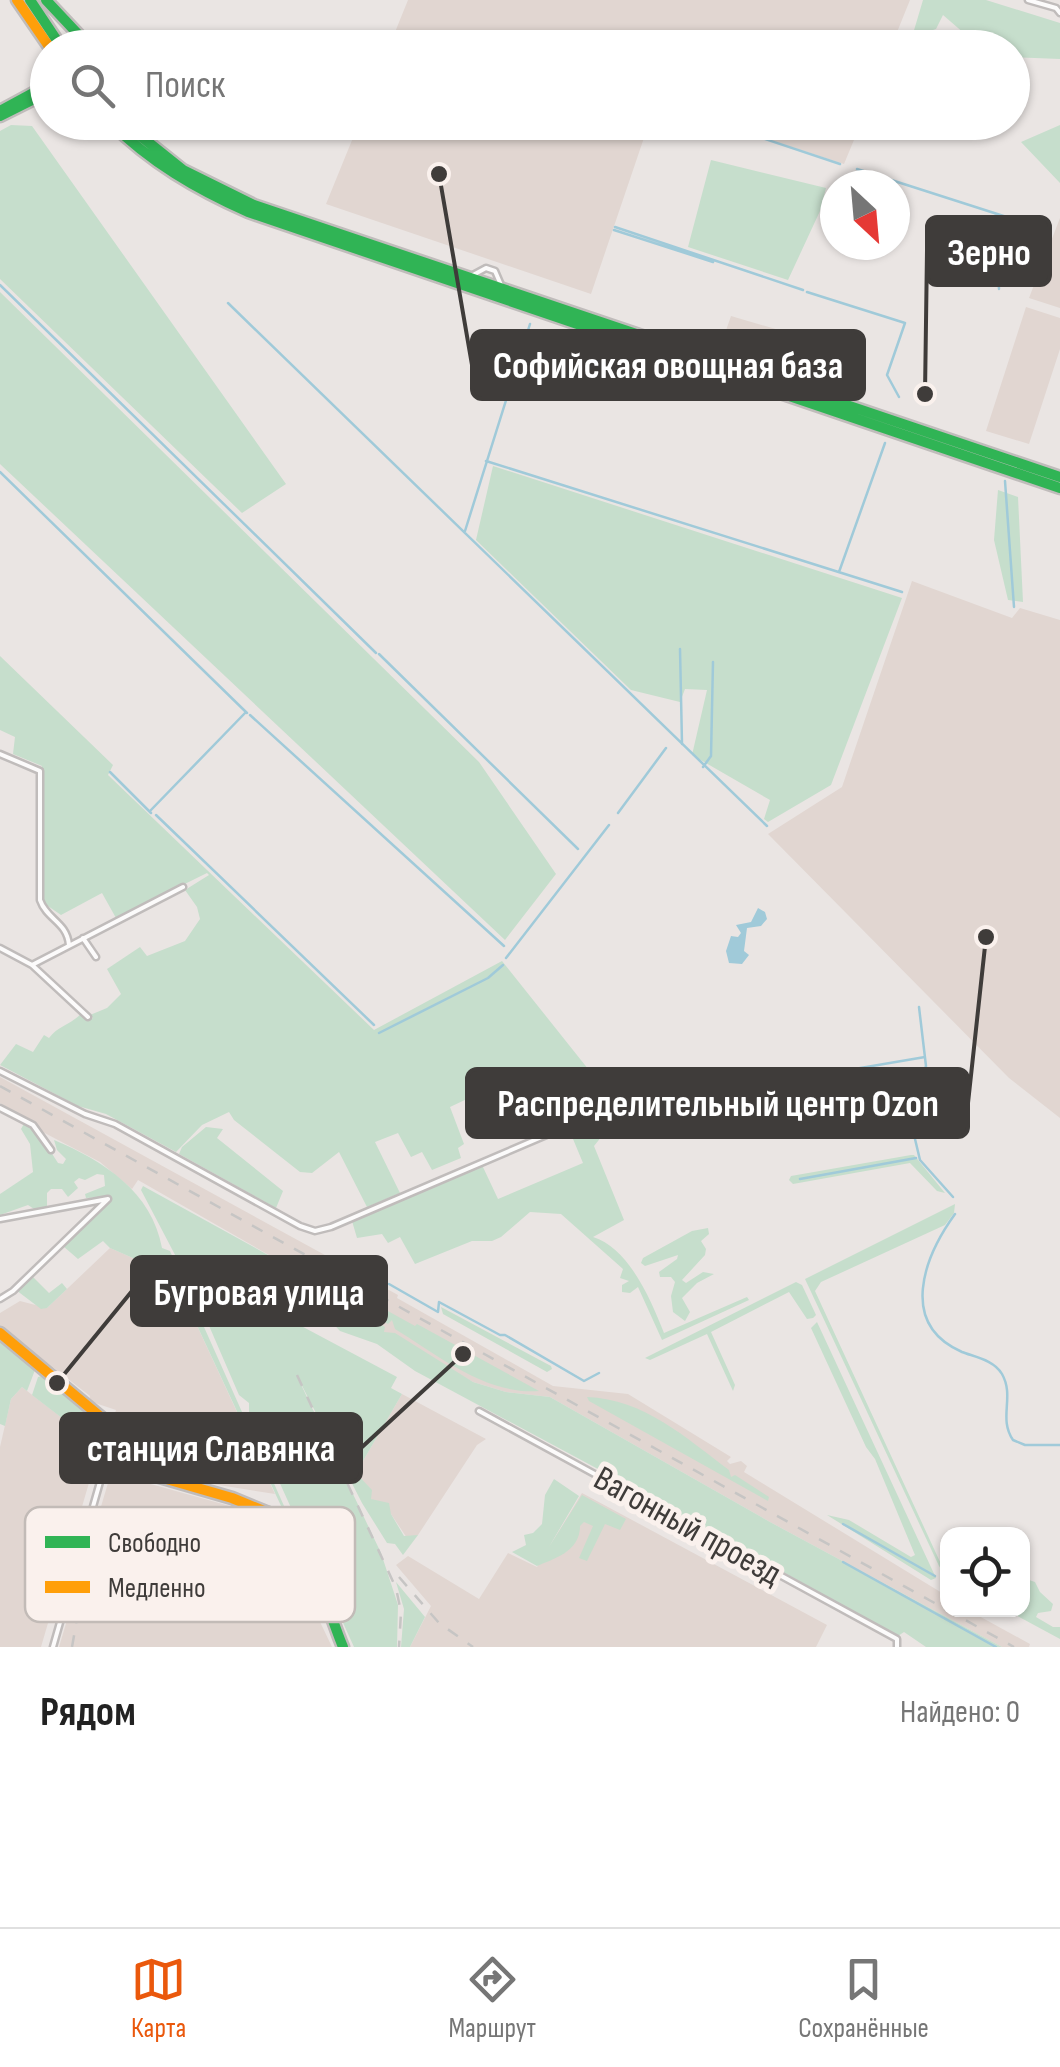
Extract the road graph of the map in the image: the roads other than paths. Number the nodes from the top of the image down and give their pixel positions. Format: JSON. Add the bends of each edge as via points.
{"nodes":[{"id":1,"x":17,"y":0,"type":"edge"},
{"id":2,"x":30,"y":0,"type":"edge"},
{"id":3,"x":46,"y":0,"type":"edge"},
{"id":4,"x":1028,"y":0,"type":"edge"},
{"id":5,"x":1060,"y":13,"type":"edge"},
{"id":6,"x":37,"y":30,"type":"edge"},
{"id":7,"x":50,"y":30,"type":"edge"},
{"id":8,"x":74,"y":30,"type":"edge"},
{"id":9,"x":30,"y":97,"type":"edge"},
{"id":10,"x":0,"y":113,"type":"edge"},
{"id":11,"x":130,"y":140,"type":"edge"},
{"id":12,"x":145,"y":140,"type":"edge"},
{"id":13,"x":1060,"y":477,"type":"edge"},
{"id":14,"x":1060,"y":488,"type":"edge"},
{"id":15,"x":0,"y":754,"type":"edge"},
{"id":16,"x":183,"y":887,"type":"dead end"},
{"id":17,"x":83,"y":938,"type":"junction"},
{"id":18,"x":69,"y":945,"type":"junction"},
{"id":19,"x":0,"y":948,"type":"edge"},
{"id":20,"x":96,"y":957,"type":"dead end"},
{"id":21,"x":32,"y":965,"type":"junction"},
{"id":22,"x":88,"y":1017,"type":"dead end"},
{"id":23,"x":0,"y":1072,"type":"edge"},
{"id":24,"x":619,"y":1104,"type":"dead end"},
{"id":25,"x":0,"y":1108,"type":"edge"},
{"id":26,"x":51,"y":1150,"type":"dead end"},
{"id":27,"x":0,"y":1219,"type":"edge"},
{"id":28,"x":0,"y":1299,"type":"edge"},
{"id":29,"x":0,"y":1333,"type":"edge"},
{"id":30,"x":479,"y":1410,"type":"dead end"},
{"id":31,"x":120,"y":1456,"type":"junction"},
{"id":32,"x":93,"y":1507,"type":"edge"},
{"id":33,"x":258,"y":1507,"type":"edge"},
{"id":34,"x":60,"y":1622,"type":"edge"},
{"id":35,"x":332,"y":1622,"type":"edge"},
{"id":36,"x":53,"y":1647,"type":"edge"},
{"id":37,"x":343,"y":1647,"type":"edge"},
{"id":38,"x":896,"y":1647,"type":"edge"}],
"edges":[{"from":1,"to":6,"type":"main road"},
{"from":2,"to":7,"type":"main road"},
{"from":3,"to":8,"type":"main road"},
{"from":4,"to":5,"type":"street"},
{"from":9,"to":10,"type":"main road"},
{"from":11,"to":14,"type":"main road","via":[[178,178],[248,212]]},
{"from":12,"to":13,"type":"main road","via":[[220,190]]},
{"from":15,"to":18,"type":"street","via":[[40,771],[40,900],[64,926]]},
{"from":16,"to":17,"type":"street"},
{"from":17,"to":18,"type":"street"},
{"from":17,"to":20,"type":"street"},
{"from":18,"to":21,"type":"street"},
{"from":19,"to":21,"type":"street"},
{"from":21,"to":22,"type":"street"},
{"from":23,"to":24,"type":"street","via":[[115,1124],[315,1230]]},
{"from":25,"to":26,"type":"street","via":[[34,1124]]},
{"from":27,"to":28,"type":"street","via":[[108,1199]]},
{"from":29,"to":31,"type":"main road","via":[[114,1430]]},
{"from":30,"to":38,"type":"street","name":"Вагонный проезд","via":[[897,1639]]},
{"from":31,"to":32,"type":"street","via":[[100,1482]]},
{"from":31,"to":33,"type":"main road","via":[[142,1473]]},
{"from":34,"to":36,"type":"street"},
{"from":35,"to":37,"type":"main road"}]}
